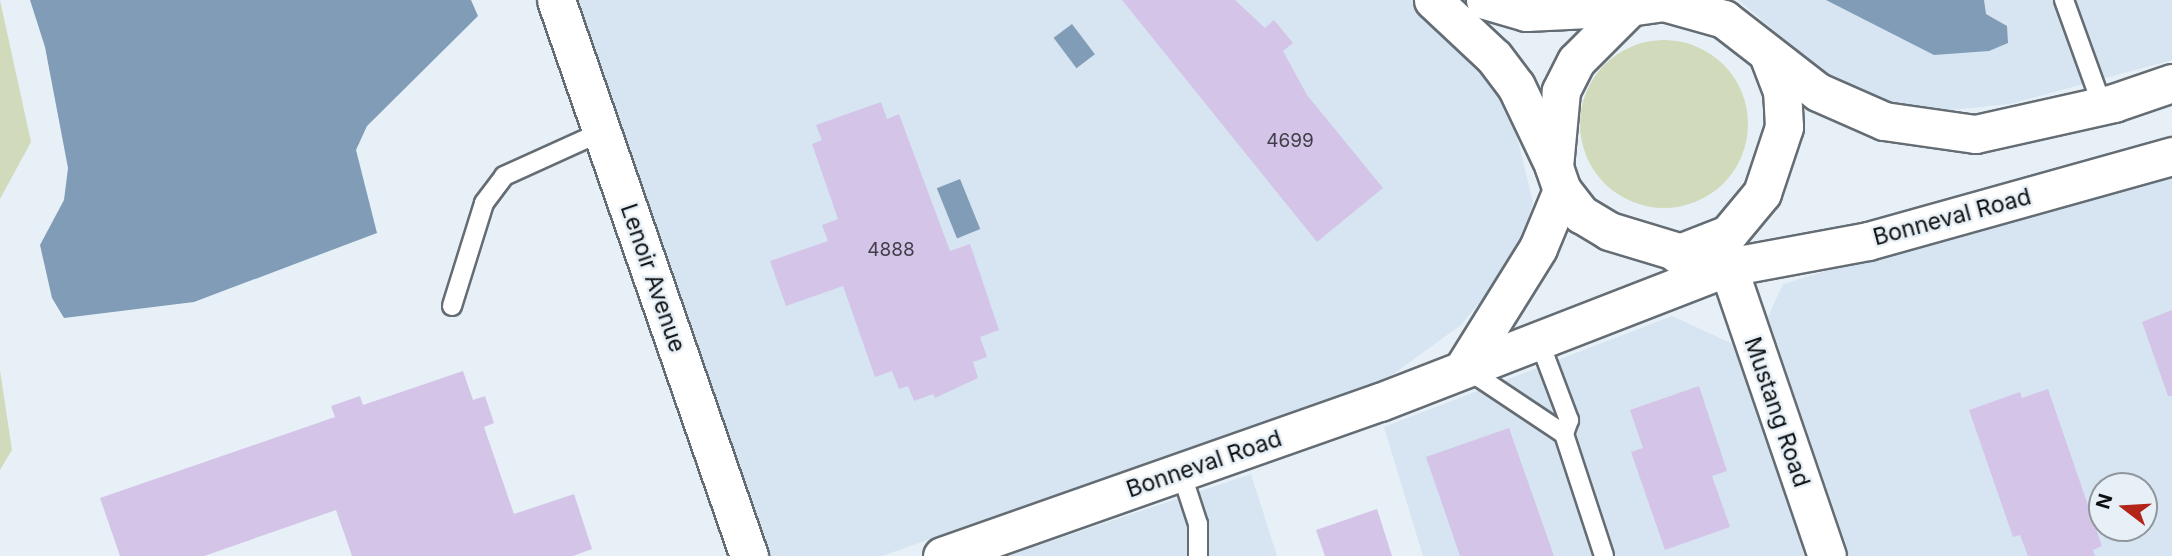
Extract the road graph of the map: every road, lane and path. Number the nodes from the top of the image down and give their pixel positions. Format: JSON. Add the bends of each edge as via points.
{"nodes":[{"id":1,"x":556,"y":0,"type":"edge"},
{"id":2,"x":1433,"y":0,"type":"edge"},
{"id":3,"x":1485,"y":0,"type":"edge"},
{"id":4,"x":2064,"y":0,"type":"edge"},
{"id":5,"x":1630,"y":7,"type":"junction"},
{"id":6,"x":1768,"y":54,"type":"junction"},
{"id":7,"x":2172,"y":83,"type":"edge"},
{"id":8,"x":2102,"y":105,"type":"junction"},
{"id":9,"x":601,"y":132,"type":"junction"},
{"id":10,"x":2172,"y":156,"type":"edge"},
{"id":11,"x":1558,"y":179,"type":"junction"},
{"id":12,"x":1677,"y":254,"type":"junction"},
{"id":13,"x":1728,"y":267,"type":"junction"},
{"id":14,"x":452,"y":306,"type":"dead end"},
{"id":15,"x":1538,"y":337,"type":"junction"},
{"id":16,"x":1464,"y":367,"type":"junction"},
{"id":17,"x":1564,"y":434,"type":"junction"},
{"id":18,"x":1181,"y":472,"type":"junction"},
{"id":19,"x":748,"y":556,"type":"edge"},
{"id":20,"x":942,"y":556,"type":"edge"},
{"id":21,"x":1198,"y":556,"type":"edge"},
{"id":22,"x":1604,"y":556,"type":"edge"},
{"id":23,"x":1827,"y":556,"type":"edge"}],
"edges":[{"from":1,"to":9,"type":"street","name":"Lenoir Avenue"},
{"from":2,"to":11,"type":"street","name":"Bonneval Road","via":[[1501,66]]},
{"from":3,"to":5,"type":"street","via":[[1527,12]]},
{"from":4,"to":8,"type":"lane"},
{"from":5,"to":6,"type":"street","via":[[1664,2],[1724,19]]},
{"from":5,"to":11,"type":"street","via":[[1593,39],[1562,91]]},
{"from":6,"to":8,"type":"street","via":[[1818,92],[1884,121],[1975,134]]},
{"from":6,"to":12,"type":"street","via":[[1782,91],[1784,127],[1762,193],[1728,234]]},
{"from":7,"to":8,"type":"street"},
{"from":9,"to":14,"type":"lane","via":[[504,176],[484,203]]},
{"from":9,"to":19,"type":"street","name":"Lenoir Avenue"},
{"from":10,"to":13,"type":"street","name":"Bonneval Road","via":[[1868,241]]},
{"from":11,"to":12,"type":"street","name":"Bonneval Road","via":[[1581,214],[1609,231]]},
{"from":11,"to":16,"type":"street","via":[[1538,248]]},
{"from":12,"to":13,"type":"street","name":"Bonneval Road"},
{"from":13,"to":15,"type":"street","name":"Bonneval Road"},
{"from":13,"to":23,"type":"street","name":"Mustang Road"},
{"from":15,"to":16,"type":"street","name":"Bonneval Road"},
{"from":15,"to":17,"type":"lane","via":[[1569,420]]},
{"from":16,"to":17,"type":"lane"},
{"from":16,"to":18,"type":"street","name":"Bonneval Road"},
{"from":17,"to":22,"type":"lane"},
{"from":18,"to":20,"type":"street","name":"Bonneval Road"},
{"from":18,"to":21,"type":"lane","via":[[1198,524]]}]}
